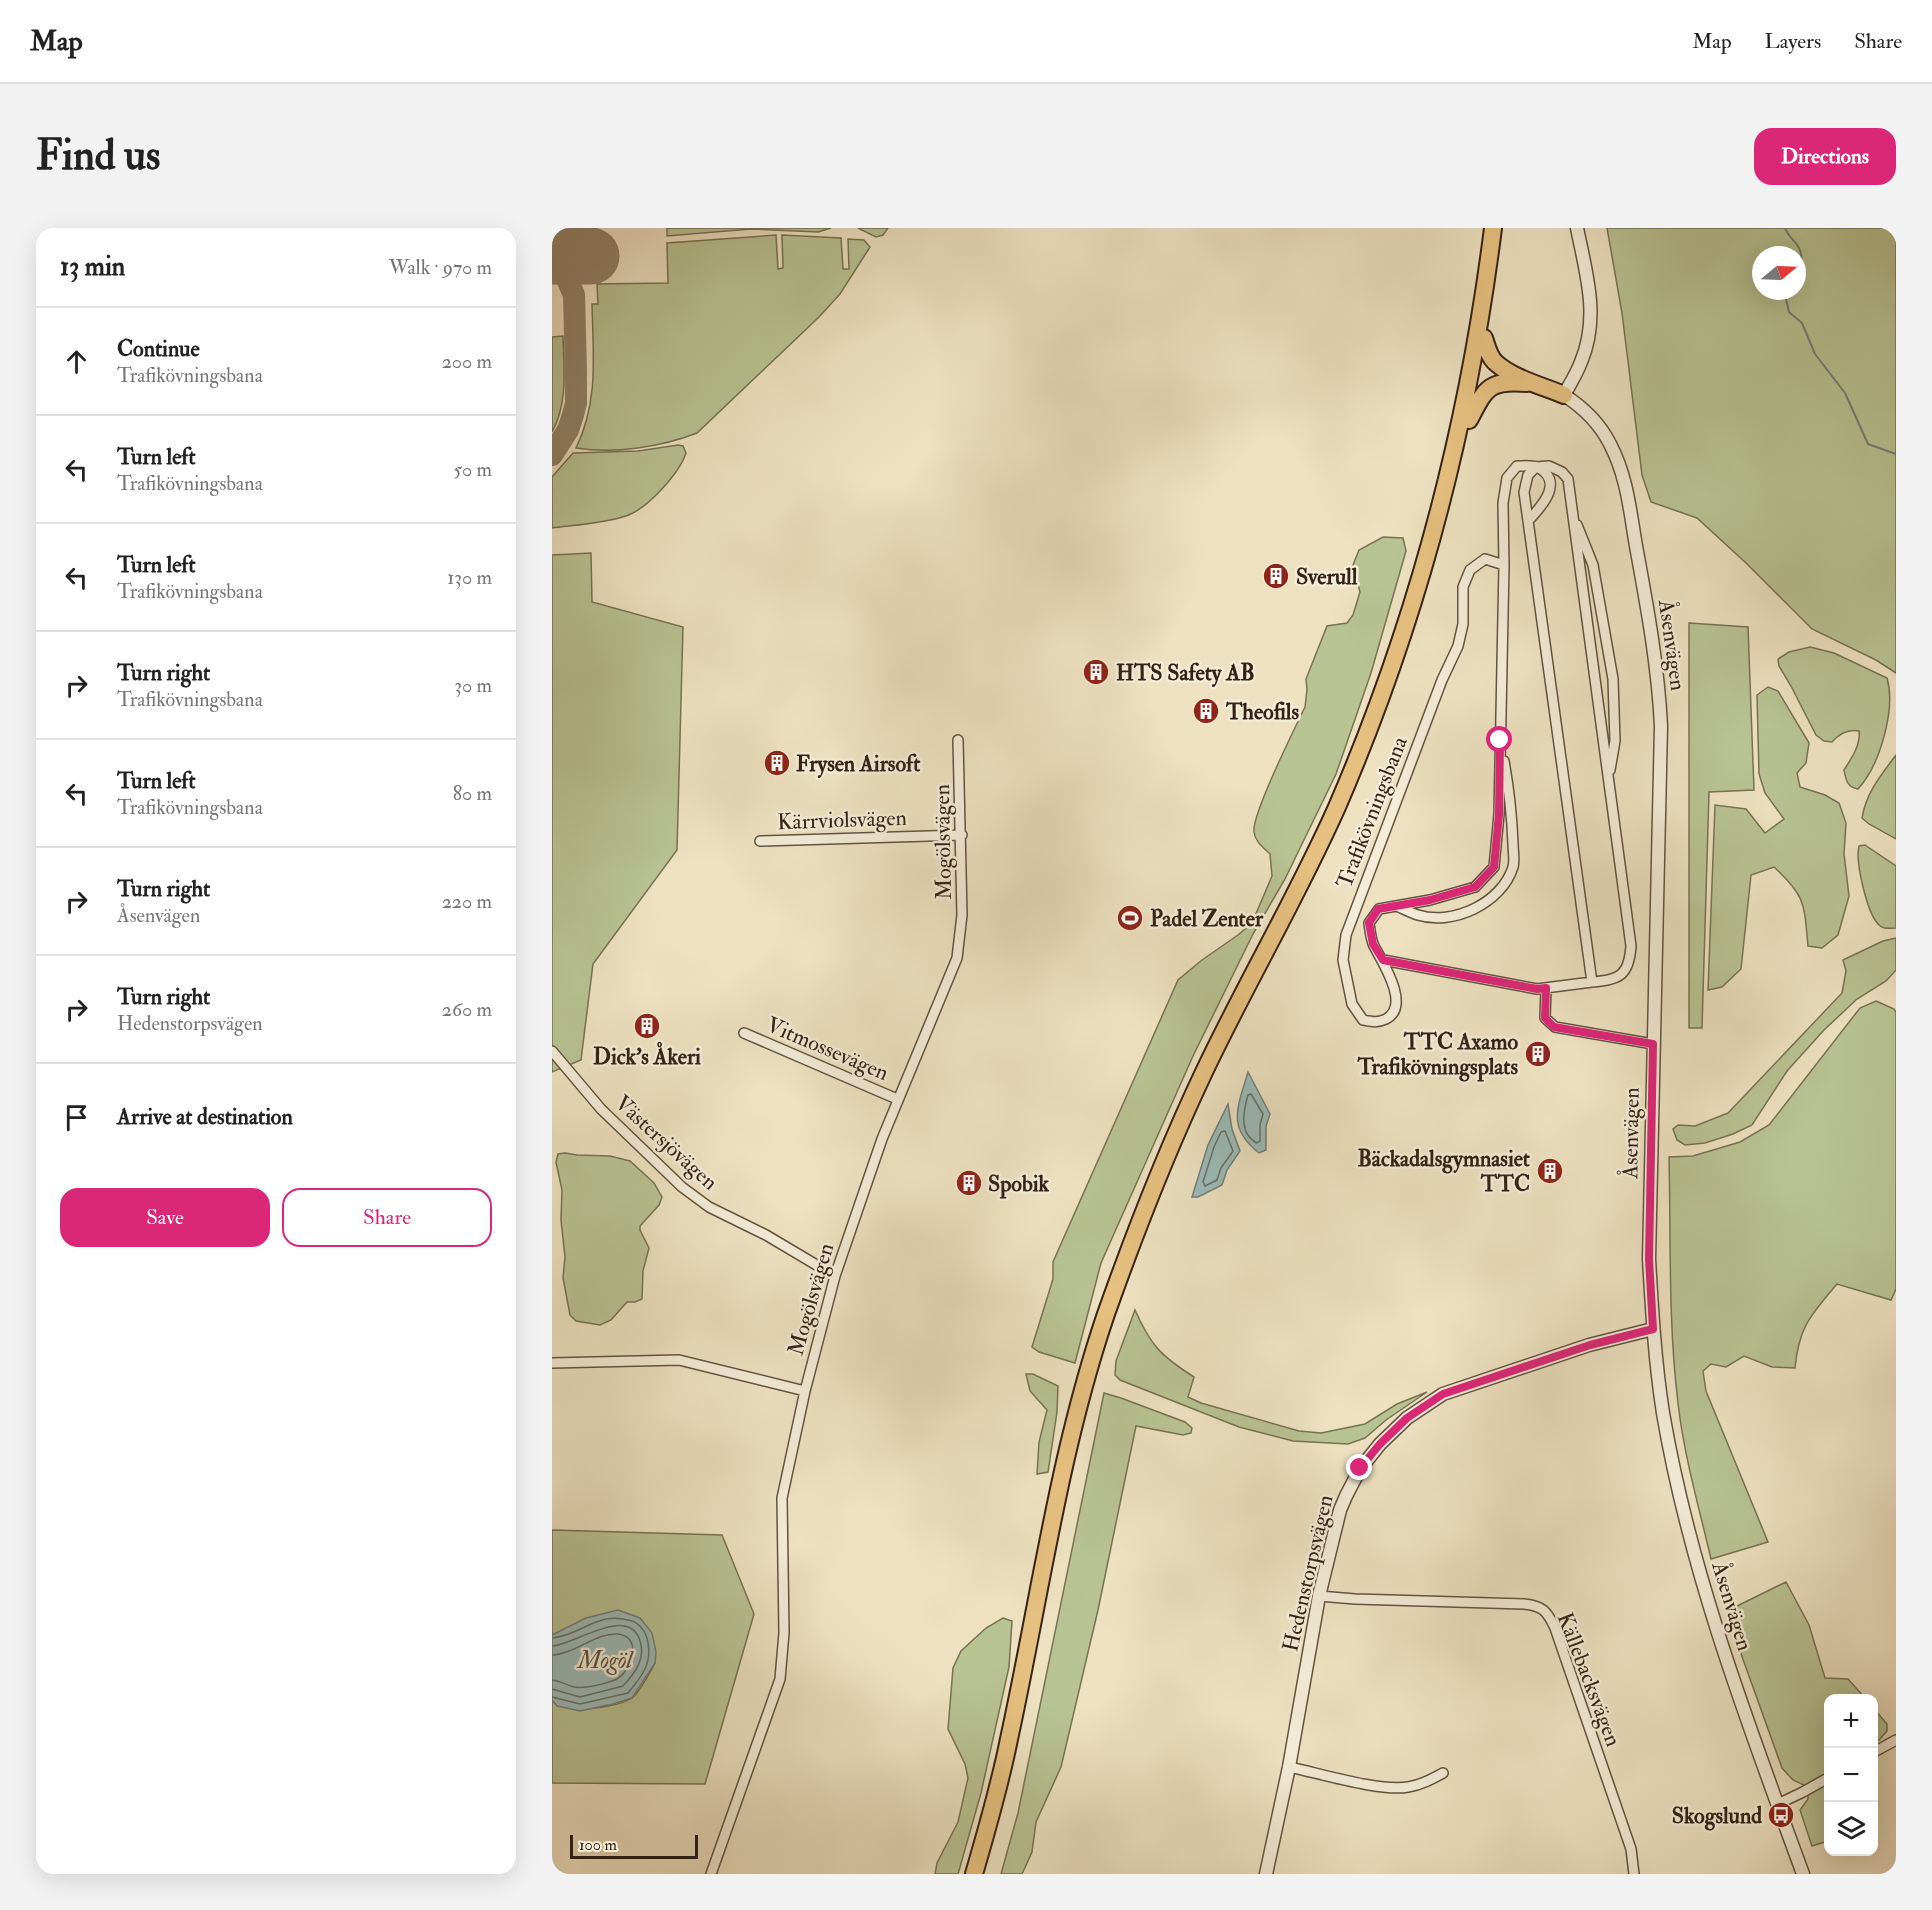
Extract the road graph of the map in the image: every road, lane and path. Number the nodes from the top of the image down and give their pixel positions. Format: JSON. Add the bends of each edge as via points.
{"nodes":[{"id":1,"x":1492,"y":228,"type":"edge"},
{"id":2,"x":1499,"y":228,"type":"edge"},
{"id":3,"x":1578,"y":228,"type":"edge"},
{"id":4,"x":1484,"y":338,"type":"junction"},
{"id":5,"x":1537,"y":384,"type":"junction"},
{"id":6,"x":1564,"y":395,"type":"junction"},
{"id":7,"x":1469,"y":420,"type":"junction"},
{"id":8,"x":1536,"y":467,"type":"junction"},
{"id":9,"x":1572,"y":513,"type":"junction"},
{"id":10,"x":1528,"y":520,"type":"junction"},
{"id":11,"x":1504,"y":565,"type":"junction"},
{"id":12,"x":958,"y":740,"type":"dead end"},
{"id":13,"x":1500,"y":740,"type":"junction"},
{"id":14,"x":1608,"y":778,"type":"junction"},
{"id":15,"x":962,"y":835,"type":"junction"},
{"id":16,"x":760,"y":841,"type":"dead end"},
{"id":17,"x":1397,"y":906,"type":"junction"},
{"id":18,"x":1383,"y":960,"type":"junction"},
{"id":19,"x":1592,"y":982,"type":"junction"},
{"id":20,"x":1546,"y":988,"type":"junction"},
{"id":21,"x":744,"y":1033,"type":"dead end"},
{"id":22,"x":1653,"y":1044,"type":"junction"},
{"id":23,"x":552,"y":1050,"type":"edge"},
{"id":24,"x":897,"y":1099,"type":"junction"},
{"id":25,"x":835,"y":1276,"type":"junction"},
{"id":26,"x":1653,"y":1329,"type":"junction"},
{"id":27,"x":552,"y":1363,"type":"edge"},
{"id":28,"x":805,"y":1391,"type":"junction"},
{"id":29,"x":1319,"y":1596,"type":"junction"},
{"id":30,"x":1896,"y":1740,"type":"edge"},
{"id":31,"x":1878,"y":1750,"type":"edge"},
{"id":32,"x":1289,"y":1767,"type":"junction"},
{"id":33,"x":1443,"y":1773,"type":"dead end"},
{"id":34,"x":1824,"y":1780,"type":"edge"},
{"id":35,"x":1778,"y":1804,"type":"junction"},
{"id":36,"x":711,"y":1874,"type":"edge"},
{"id":37,"x":974,"y":1874,"type":"edge"},
{"id":38,"x":983,"y":1874,"type":"edge"},
{"id":39,"x":1266,"y":1874,"type":"edge"},
{"id":40,"x":1634,"y":1874,"type":"edge"},
{"id":41,"x":1803,"y":1874,"type":"edge"}],
"edges":[{"from":1,"to":37,"type":"highway","via":[[1462,419],[1402,639],[1336,810],[1204,1072],[1158,1176],[1106,1314],[1066,1457],[1009,1741]]},
{"from":2,"to":4,"type":"highway"},
{"from":3,"to":6,"type":"street","via":[[1592,309],[1591,327],[1581,362]]},
{"from":4,"to":5,"type":"highway","via":[[1496,363]]},
{"from":4,"to":7,"type":"highway"},
{"from":5,"to":6,"type":"highway"},
{"from":5,"to":7,"type":"highway","via":[[1494,385],[1482,395]]},
{"from":6,"to":22,"type":"street","name":"Åsenvägen","via":[[1600,428],[1622,473],[1655,656],[1661,726]]},
{"from":7,"to":38,"type":"highway","via":[[1438,546],[1377,728],[1320,858],[1187,1126],[1114,1316],[1074,1460],[1017,1743]]},
{"from":8,"to":9,"type":"street","via":[[1549,466],[1568,479]]},
{"from":8,"to":10,"type":"street","via":[[1528,475],[1524,492]]},
{"from":8,"to":10,"type":"street","via":[[1547,477],[1550,487],[1546,499]]},
{"from":8,"to":11,"type":"street","name":"Trafikövningsbana","via":[[1517,466],[1507,478],[1503,503]]},
{"from":9,"to":14,"type":"street"},
{"from":9,"to":14,"type":"street","via":[[1593,565],[1613,679],[1615,741]]},
{"from":10,"to":19,"type":"street"},
{"from":11,"to":13,"type":"street","name":"Trafikövningsbana"},
{"from":11,"to":18,"type":"street","name":"Trafikövningsbana","via":[[1485,559],[1470,570],[1463,587],[1463,624],[1458,646],[1346,935],[1343,960],[1352,1004],[1363,1020],[1377,1023],[1395,1011],[1396,995]]},
{"from":12,"to":15,"type":"street","name":"Mogölsvägen"},
{"from":13,"to":17,"type":"street","name":"Trafikövningsbana","via":[[1494,867],[1475,887]]},
{"from":13,"to":17,"type":"street","name":"Trafikövningsbana","via":[[1512,804],[1514,866],[1501,891],[1463,914],[1419,916]]},
{"from":14,"to":19,"type":"street","via":[[1631,946],[1630,963],[1623,974],[1609,981]]},
{"from":15,"to":16,"type":"street","name":"Kärrviolsvägen"},
{"from":15,"to":24,"type":"street","name":"Mogölsvägen","via":[[962,915],[957,958]]},
{"from":17,"to":18,"type":"street","name":"Trafikövningsbana","via":[[1378,909],[1369,923],[1373,944]]},
{"from":18,"to":20,"type":"street"},
{"from":19,"to":20,"type":"street"},
{"from":20,"to":22,"type":"street","via":[[1545,1018],[1554,1027]]},
{"from":21,"to":24,"type":"street","name":"Vitmossevägen"},
{"from":22,"to":26,"type":"street","name":"Åsenvägen","via":[[1649,1248]]},
{"from":23,"to":25,"type":"street","name":"Västersjövägen","via":[[601,1109],[682,1187],[710,1207]]},
{"from":24,"to":25,"type":"street","name":"Mogölsvägen"},
{"from":25,"to":28,"type":"street","name":"Mogölsvägen"},
{"from":26,"to":29,"type":"street","name":"Hedenstorpsvägen","via":[[1590,1345],[1443,1394],[1407,1418],[1360,1468],[1346,1496]]},
{"from":26,"to":35,"type":"street","name":"Åsenvägen","via":[[1663,1413],[1691,1540],[1711,1611]]},
{"from":27,"to":28,"type":"street","via":[[679,1360]]},
{"from":28,"to":36,"type":"street","name":"Mogölsvägen","via":[[782,1498],[784,1633],[780,1679]]},
{"from":29,"to":32,"type":"street","name":"Hedenstorpsvägen"},
{"from":29,"to":40,"type":"street","name":"Källebacksvägen","via":[[1524,1604],[1548,1613],[1631,1849]]},
{"from":30,"to":31,"type":"street"},
{"from":32,"to":33,"type":"street","via":[[1384,1787],[1425,1783]]},
{"from":32,"to":39,"type":"street","name":"Hedenstorpsvägen"},
{"from":34,"to":35,"type":"street"},
{"from":35,"to":41,"type":"street","name":"Åsenvägen"}]}
